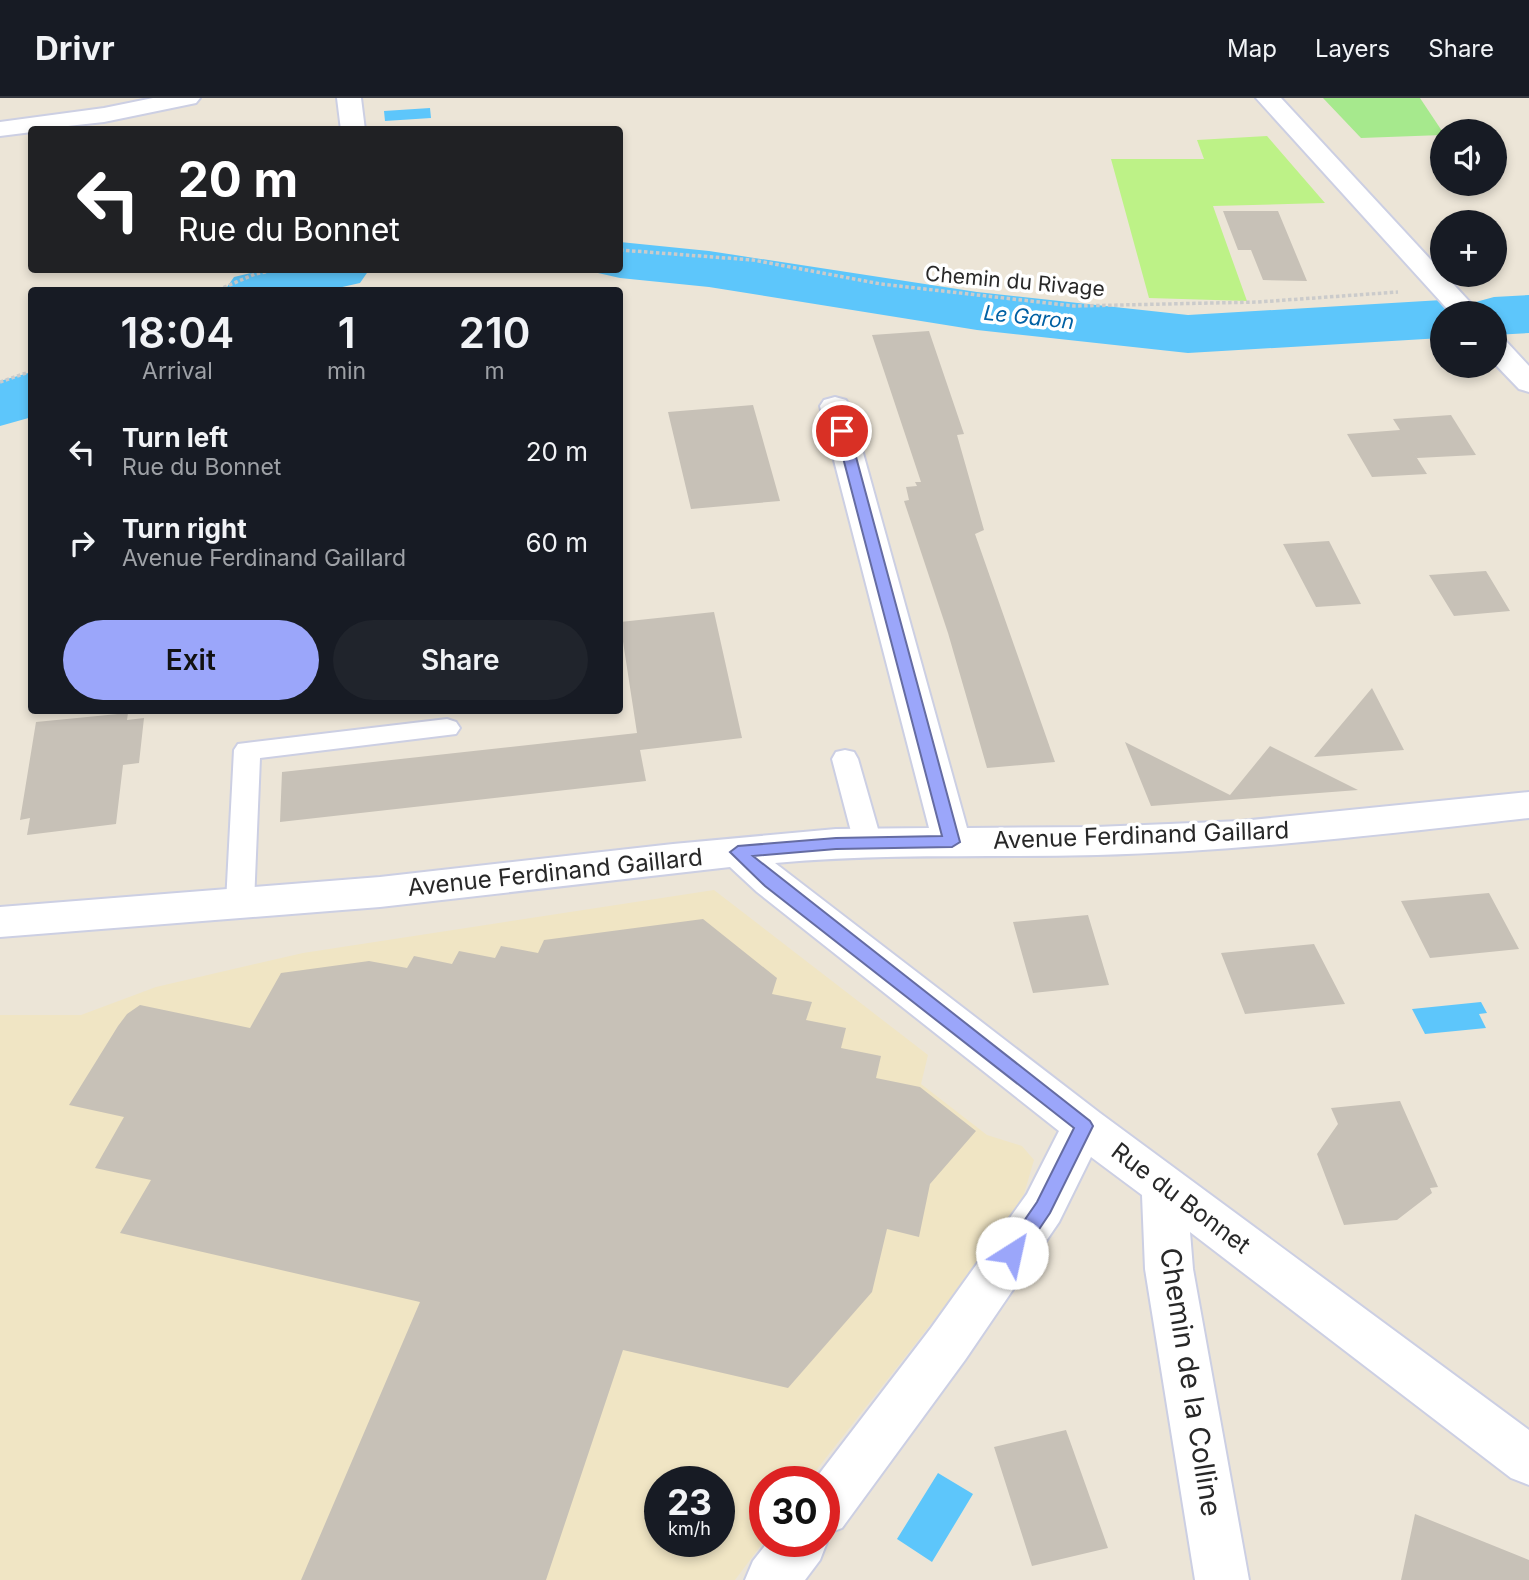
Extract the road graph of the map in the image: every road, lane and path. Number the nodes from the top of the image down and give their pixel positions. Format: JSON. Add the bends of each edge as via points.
{"nodes":[{"id":1,"x":188,"y":98,"type":"edge"},
{"id":2,"x":349,"y":98,"type":"edge"},
{"id":3,"x":1268,"y":98,"type":"edge"},
{"id":4,"x":352,"y":126,"type":"edge"},
{"id":5,"x":0,"y":129,"type":"edge"},
{"id":6,"x":623,"y":250,"type":"edge"},
{"id":7,"x":260,"y":273,"type":"edge"},
{"id":8,"x":225,"y":287,"type":"edge"},
{"id":9,"x":1410,"y":291,"type":"dead end"},
{"id":10,"x":1455,"y":301,"type":"edge"},
{"id":11,"x":1507,"y":360,"type":"edge"},
{"id":12,"x":28,"y":372,"type":"edge"},
{"id":13,"x":0,"y":382,"type":"edge"},
{"id":14,"x":1529,"y":383,"type":"edge"},
{"id":15,"x":835,"y":406,"type":"dead end"},
{"id":16,"x":447,"y":728,"type":"dead end"},
{"id":17,"x":845,"y":759,"type":"dead end"},
{"id":18,"x":1529,"y":805,"type":"edge"},
{"id":19,"x":952,"y":842,"type":"junction"},
{"id":20,"x":868,"y":843,"type":"junction"},
{"id":21,"x":738,"y":852,"type":"junction"},
{"id":22,"x":240,"y":903,"type":"junction"},
{"id":23,"x":0,"y":922,"type":"edge"},
{"id":24,"x":1084,"y":1126,"type":"junction"},
{"id":25,"x":1164,"y":1184,"type":"junction"},
{"id":26,"x":1529,"y":1461,"type":"edge"},
{"id":27,"x":840,"y":1489,"type":"edge"},
{"id":28,"x":790,"y":1557,"type":"edge"},
{"id":29,"x":772,"y":1580,"type":"edge"},
{"id":30,"x":1222,"y":1580,"type":"edge"}],
"edges":[{"from":1,"to":5,"type":"street"},
{"from":2,"to":4,"type":"street"},
{"from":3,"to":10,"type":"street"},
{"from":6,"to":9,"type":"path","name":"Chemin du Rivage","via":[[753,260],[881,284],[1074,306],[1258,302]]},
{"from":7,"to":8,"type":"path"},
{"from":11,"to":14,"type":"street"},
{"from":12,"to":13,"type":"path"},
{"from":15,"to":19,"type":"street"},
{"from":16,"to":22,"type":"lane","via":[[247,750]]},
{"from":17,"to":20,"type":"lane"},
{"from":18,"to":19,"type":"street","name":"Avenue Ferdinand Gaillard","via":[[1241,835]]},
{"from":19,"to":20,"type":"street","name":"Avenue Ferdinand Gaillard"},
{"from":20,"to":21,"type":"street","name":"Avenue Ferdinand Gaillard"},
{"from":21,"to":22,"type":"street","name":"Avenue Ferdinand Gaillard"},
{"from":21,"to":24,"type":"street","name":"Rue du Bonnet"},
{"from":22,"to":23,"type":"street","name":"Avenue Ferdinand Gaillard"},
{"from":24,"to":25,"type":"street","name":"Rue du Bonnet"},
{"from":24,"to":27,"type":"street","via":[[1044,1208]]},
{"from":25,"to":26,"type":"street","name":"Rue du Bonnet"},
{"from":25,"to":30,"type":"street","name":"Chemin de la Colline","via":[[1170,1269]]},
{"from":28,"to":29,"type":"street"}]}
